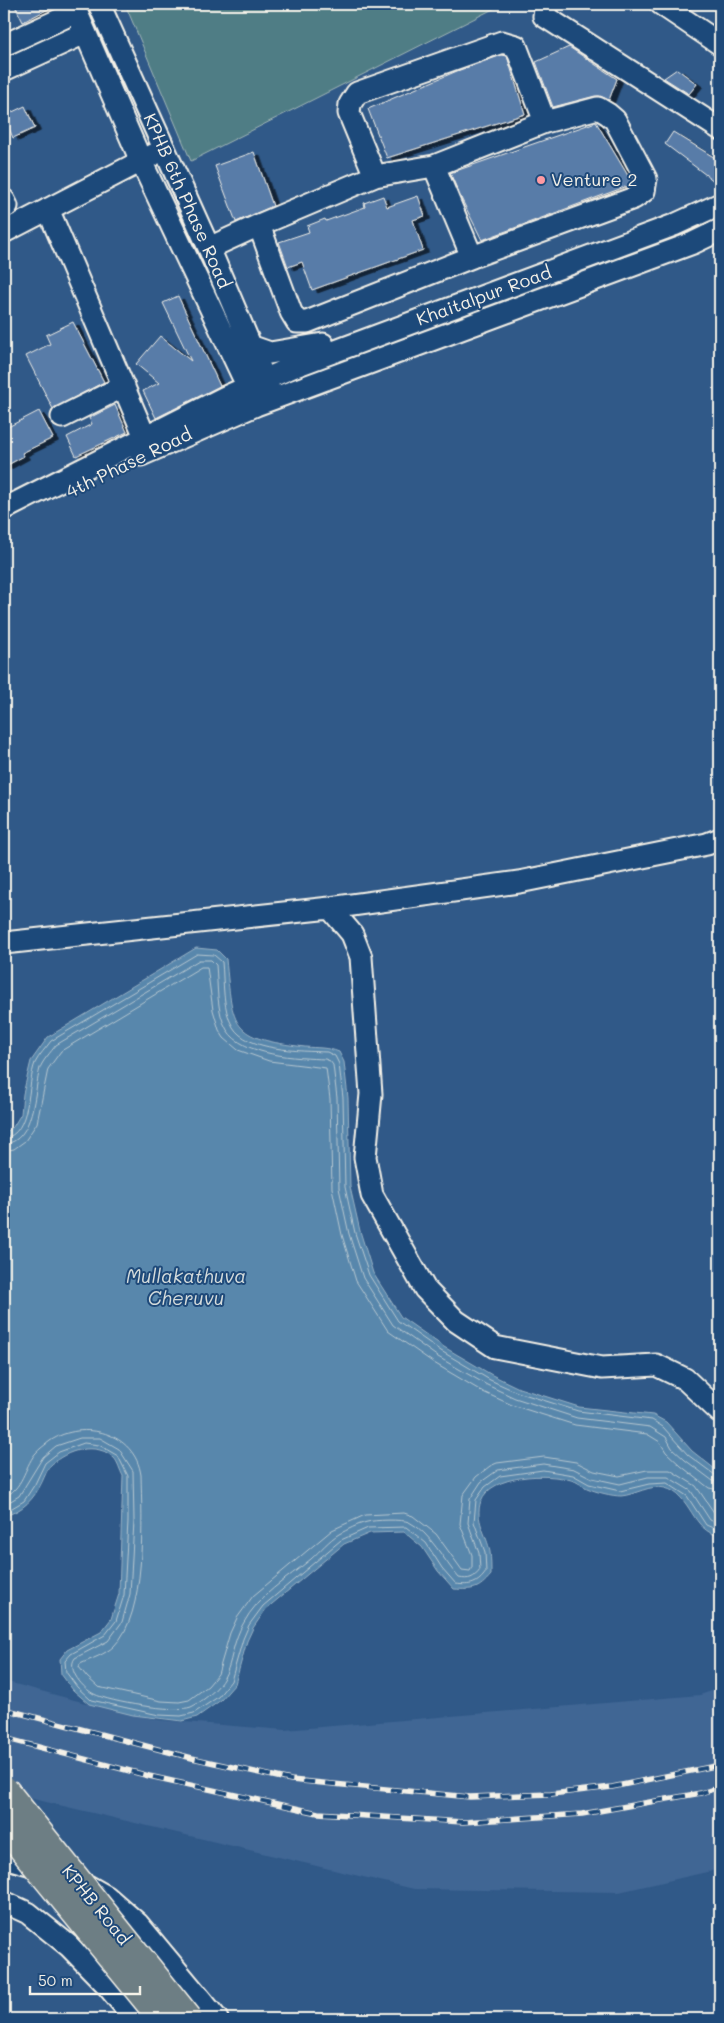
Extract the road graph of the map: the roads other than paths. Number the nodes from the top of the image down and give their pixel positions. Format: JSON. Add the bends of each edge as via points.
{"nodes":[{"id":1,"x":99,"y":4,"type":"edge"},
{"id":2,"x":546,"y":4,"type":"edge"},
{"id":3,"x":661,"y":4,"type":"edge"},
{"id":4,"x":74,"y":8,"type":"edge"},
{"id":5,"x":85,"y":33,"type":"junction"},
{"id":6,"x":720,"y":44,"type":"edge"},
{"id":7,"x":4,"y":45,"type":"edge"},
{"id":8,"x":4,"y":70,"type":"edge"},
{"id":9,"x":545,"y":122,"type":"junction"},
{"id":10,"x":720,"y":129,"type":"edge"},
{"id":11,"x":164,"y":150,"type":"junction"},
{"id":12,"x":141,"y":161,"type":"junction"},
{"id":13,"x":434,"y":166,"type":"junction"},
{"id":14,"x":375,"y":176,"type":"junction"},
{"id":15,"x":4,"y":200,"type":"edge"},
{"id":16,"x":720,"y":204,"type":"edge"},
{"id":17,"x":4,"y":208,"type":"edge"},
{"id":18,"x":48,"y":209,"type":"junction"},
{"id":19,"x":259,"y":225,"type":"junction"},
{"id":20,"x":720,"y":230,"type":"edge"},
{"id":21,"x":4,"y":232,"type":"edge"},
{"id":22,"x":209,"y":248,"type":"junction"},
{"id":23,"x":472,"y":257,"type":"junction"},
{"id":24,"x":356,"y":344,"type":"junction"},
{"id":25,"x":250,"y":346,"type":"junction"},
{"id":26,"x":124,"y":386,"type":"junction"},
{"id":27,"x":260,"y":393,"type":"junction"},
{"id":28,"x":62,"y":418,"type":"dead end"},
{"id":29,"x":146,"y":437,"type":"junction"},
{"id":30,"x":4,"y":509,"type":"edge"},
{"id":31,"x":4,"y":524,"type":"edge"},
{"id":32,"x":720,"y":839,"type":"edge"},
{"id":33,"x":330,"y":908,"type":"junction"},
{"id":34,"x":4,"y":943,"type":"edge"},
{"id":35,"x":720,"y":1412,"type":"edge"},
{"id":36,"x":4,"y":1790,"type":"edge"},
{"id":37,"x":4,"y":1825,"type":"edge"},
{"id":38,"x":4,"y":1857,"type":"edge"},
{"id":39,"x":4,"y":1902,"type":"edge"},
{"id":40,"x":42,"y":1922,"type":"junction"},
{"id":41,"x":138,"y":1924,"type":"junction"},
{"id":42,"x":85,"y":1962,"type":"junction"},
{"id":43,"x":171,"y":1965,"type":"junction"},
{"id":44,"x":129,"y":2017,"type":"edge"},
{"id":45,"x":163,"y":2019,"type":"edge"},
{"id":46,"x":188,"y":2019,"type":"edge"},
{"id":47,"x":217,"y":2019,"type":"edge"}],
"edges":[{"from":1,"to":11,"type":"street","name":"KPHB 6th Phase Road"},
{"from":2,"to":10,"type":"street","via":[[544,16]]},
{"from":3,"to":6,"type":"street"},
{"from":4,"to":5,"type":"street","name":"KPHB 6th Phase Road"},
{"from":4,"to":7,"type":"street"},
{"from":5,"to":8,"type":"street"},
{"from":5,"to":12,"type":"street","name":"KPHB 6th Phase Road"},
{"from":9,"to":13,"type":"street"},
{"from":9,"to":14,"type":"street","via":[[516,46],[502,42],[358,93],[348,113]]},
{"from":9,"to":23,"type":"street","via":[[598,108],[608,114],[615,120],[646,179],[644,190],[634,198]]},
{"from":11,"to":12,"type":"street"},
{"from":11,"to":22,"type":"street","name":"KPHB 6th Phase Road"},
{"from":12,"to":18,"type":"street"},
{"from":12,"to":27,"type":"street","name":"KPHB 6th Phase Road"},
{"from":13,"to":14,"type":"street"},
{"from":13,"to":23,"type":"street"},
{"from":14,"to":19,"type":"street"},
{"from":15,"to":17,"type":"street","via":[[7,206]]},
{"from":16,"to":24,"type":"street","name":"Khaitalpur Road","via":[[674,225]]},
{"from":18,"to":21,"type":"street"},
{"from":18,"to":26,"type":"street"},
{"from":19,"to":22,"type":"street"},
{"from":19,"to":23,"type":"street","via":[[297,322],[307,322]]},
{"from":20,"to":27,"type":"street","name":"Khaitalpur Road","via":[[694,243]]},
{"from":22,"to":25,"type":"street","name":"KPHB 6th Phase Road"},
{"from":24,"to":25,"type":"street","via":[[332,342],[270,353]]},
{"from":24,"to":27,"type":"street","name":"Khaitalpur Road"},
{"from":25,"to":27,"type":"street","name":"KPHB 6th Phase Road"},
{"from":26,"to":28,"type":"street"},
{"from":26,"to":29,"type":"street"},
{"from":27,"to":29,"type":"street","name":"4th Phase Road"},
{"from":27,"to":31,"type":"street","name":"4th Phase Road"},
{"from":29,"to":30,"type":"street","name":"4th Phase Road"},
{"from":32,"to":33,"type":"street","via":[[519,882]]},
{"from":33,"to":34,"type":"street"},
{"from":33,"to":35,"type":"street","via":[[352,934],[361,957],[371,1094],[364,1157],[372,1195],[425,1289],[456,1321],[495,1347],[602,1368],[656,1365],[685,1379]]},
{"from":36,"to":46,"type":"main road","name":"KPHB Road","bridge":true},
{"from":37,"to":45,"type":"main road","name":"KPHB Road","bridge":true},
{"from":38,"to":41,"type":"street","via":[[65,1875],[94,1889]]},
{"from":39,"to":40,"type":"street"},
{"from":40,"to":41,"type":"street"},
{"from":40,"to":42,"type":"street"},
{"from":41,"to":43,"type":"street"},
{"from":42,"to":43,"type":"street"},
{"from":42,"to":44,"type":"street","via":[[106,1984]]},
{"from":43,"to":47,"type":"street"}]}
